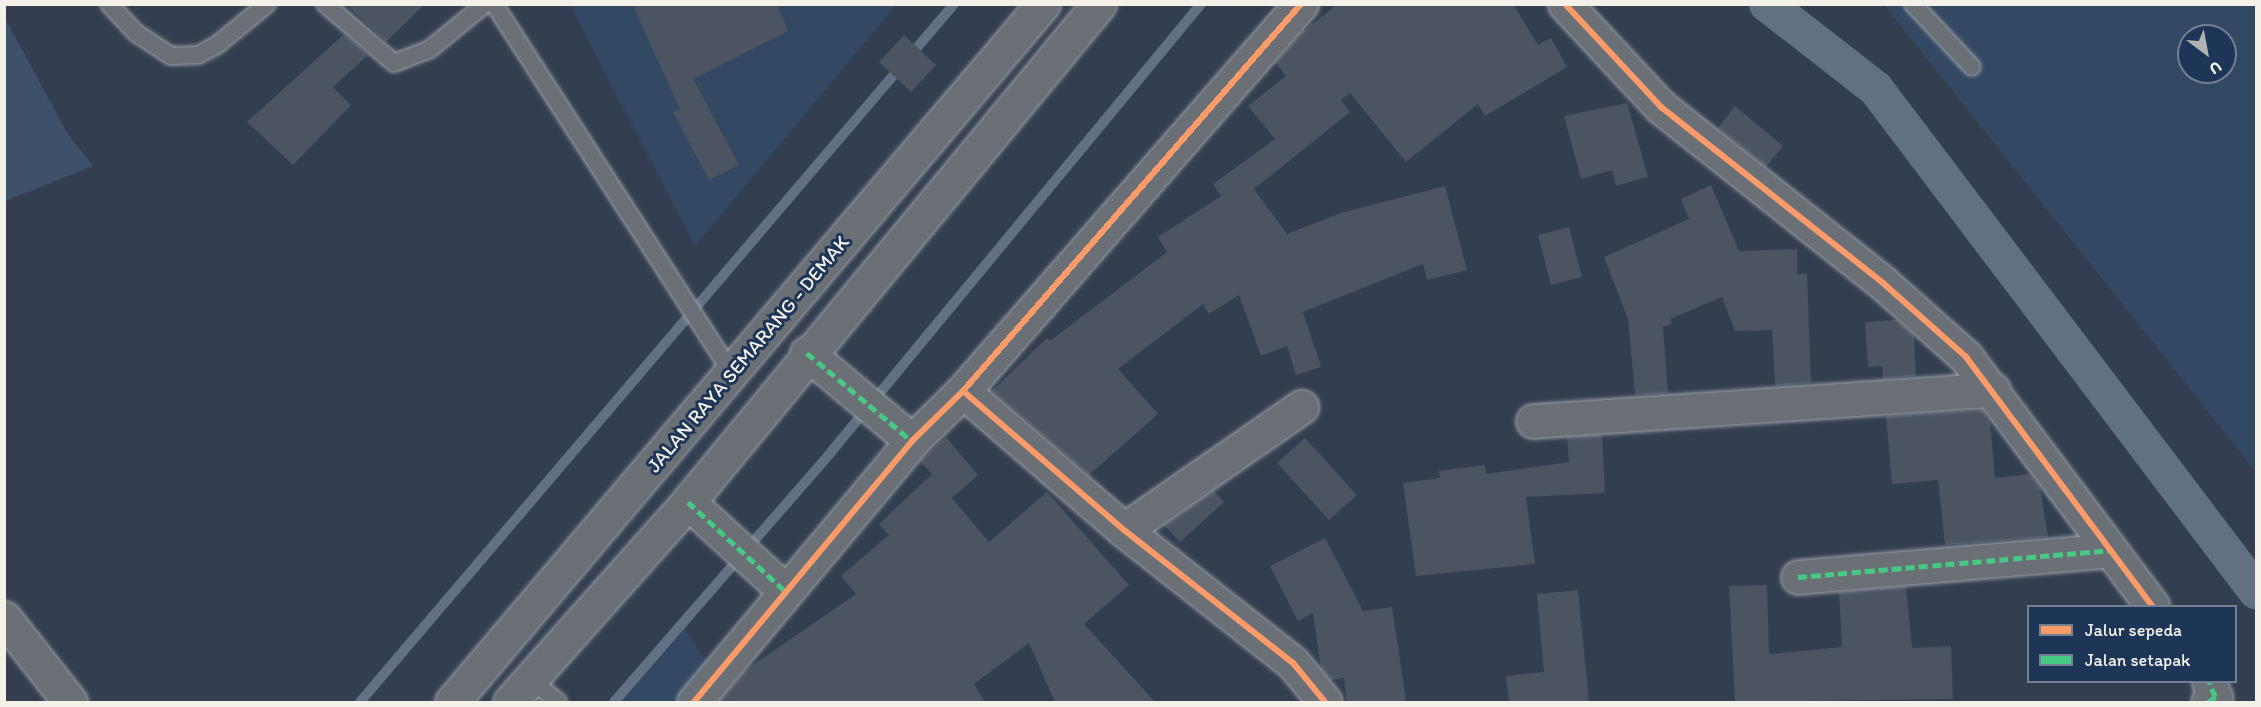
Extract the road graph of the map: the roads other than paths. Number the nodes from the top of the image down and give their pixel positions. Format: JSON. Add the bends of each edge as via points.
{"nodes":[{"id":1,"x":109,"y":4,"type":"edge"},
{"id":2,"x":267,"y":4,"type":"edge"},
{"id":3,"x":325,"y":4,"type":"edge"},
{"id":4,"x":485,"y":4,"type":"edge"},
{"id":5,"x":494,"y":4,"type":"edge"},
{"id":6,"x":1043,"y":4,"type":"edge"},
{"id":7,"x":1099,"y":4,"type":"edge"},
{"id":8,"x":1301,"y":4,"type":"edge"},
{"id":9,"x":1565,"y":4,"type":"edge"},
{"id":10,"x":1913,"y":4,"type":"edge"},
{"id":11,"x":1972,"y":67,"type":"dead end"},
{"id":12,"x":818,"y":363,"type":"junction"},
{"id":13,"x":732,"y":374,"type":"junction"},
{"id":14,"x":1993,"y":390,"type":"junction"},
{"id":15,"x":963,"y":391,"type":"junction"},
{"id":16,"x":1301,"y":407,"type":"dead end"},
{"id":17,"x":1533,"y":421,"type":"dead end"},
{"id":18,"x":905,"y":437,"type":"junction"},
{"id":19,"x":695,"y":509,"type":"junction"},
{"id":20,"x":1124,"y":531,"type":"junction"},
{"id":21,"x":2110,"y":550,"type":"junction"},
{"id":22,"x":1798,"y":577,"type":"dead end"},
{"id":23,"x":775,"y":582,"type":"junction"},
{"id":24,"x":2151,"y":605,"type":"edge"},
{"id":25,"x":4,"y":618,"type":"edge"},
{"id":26,"x":496,"y":650,"type":"junction"},
{"id":27,"x":537,"y":694,"type":"edge"},
{"id":28,"x":70,"y":702,"type":"edge"},
{"id":29,"x":452,"y":702,"type":"edge"},
{"id":30,"x":694,"y":702,"type":"edge"},
{"id":31,"x":1325,"y":702,"type":"edge"}],
"edges":[{"from":1,"to":2,"type":"lane","via":[[136,33],[171,56],[198,55],[217,45]]},
{"from":3,"to":4,"type":"lane","via":[[394,63],[430,49]]},
{"from":5,"to":13,"type":"lane"},
{"from":6,"to":13,"type":"main road","name":"JALAN RAYA SEMARANG - DEMAK"},
{"from":7,"to":12,"type":"main road"},
{"from":8,"to":15,"type":"main road"},
{"from":9,"to":14,"type":"main road","via":[[1660,107],[1883,283],[1966,357]]},
{"from":10,"to":11,"type":"lane"},
{"from":12,"to":18,"type":"main road"},
{"from":12,"to":19,"type":"main road"},
{"from":13,"to":26,"type":"main road","name":"JALAN RAYA SEMARANG - DEMAK"},
{"from":14,"to":17,"type":"main road"},
{"from":14,"to":21,"type":"main road"},
{"from":15,"to":18,"type":"main road"},
{"from":15,"to":20,"type":"main road"},
{"from":16,"to":20,"type":"main road"},
{"from":18,"to":23,"type":"main road"},
{"from":19,"to":23,"type":"main road"},
{"from":19,"to":27,"type":"main road"},
{"from":20,"to":31,"type":"main road","via":[[1293,663]]},
{"from":21,"to":22,"type":"main road"},
{"from":21,"to":24,"type":"main road"},
{"from":23,"to":30,"type":"main road"},
{"from":25,"to":28,"type":"main road"},
{"from":26,"to":27,"type":"main road"},
{"from":26,"to":29,"type":"main road","name":"JALAN RAYA SEMARANG - DEMAK"}]}
